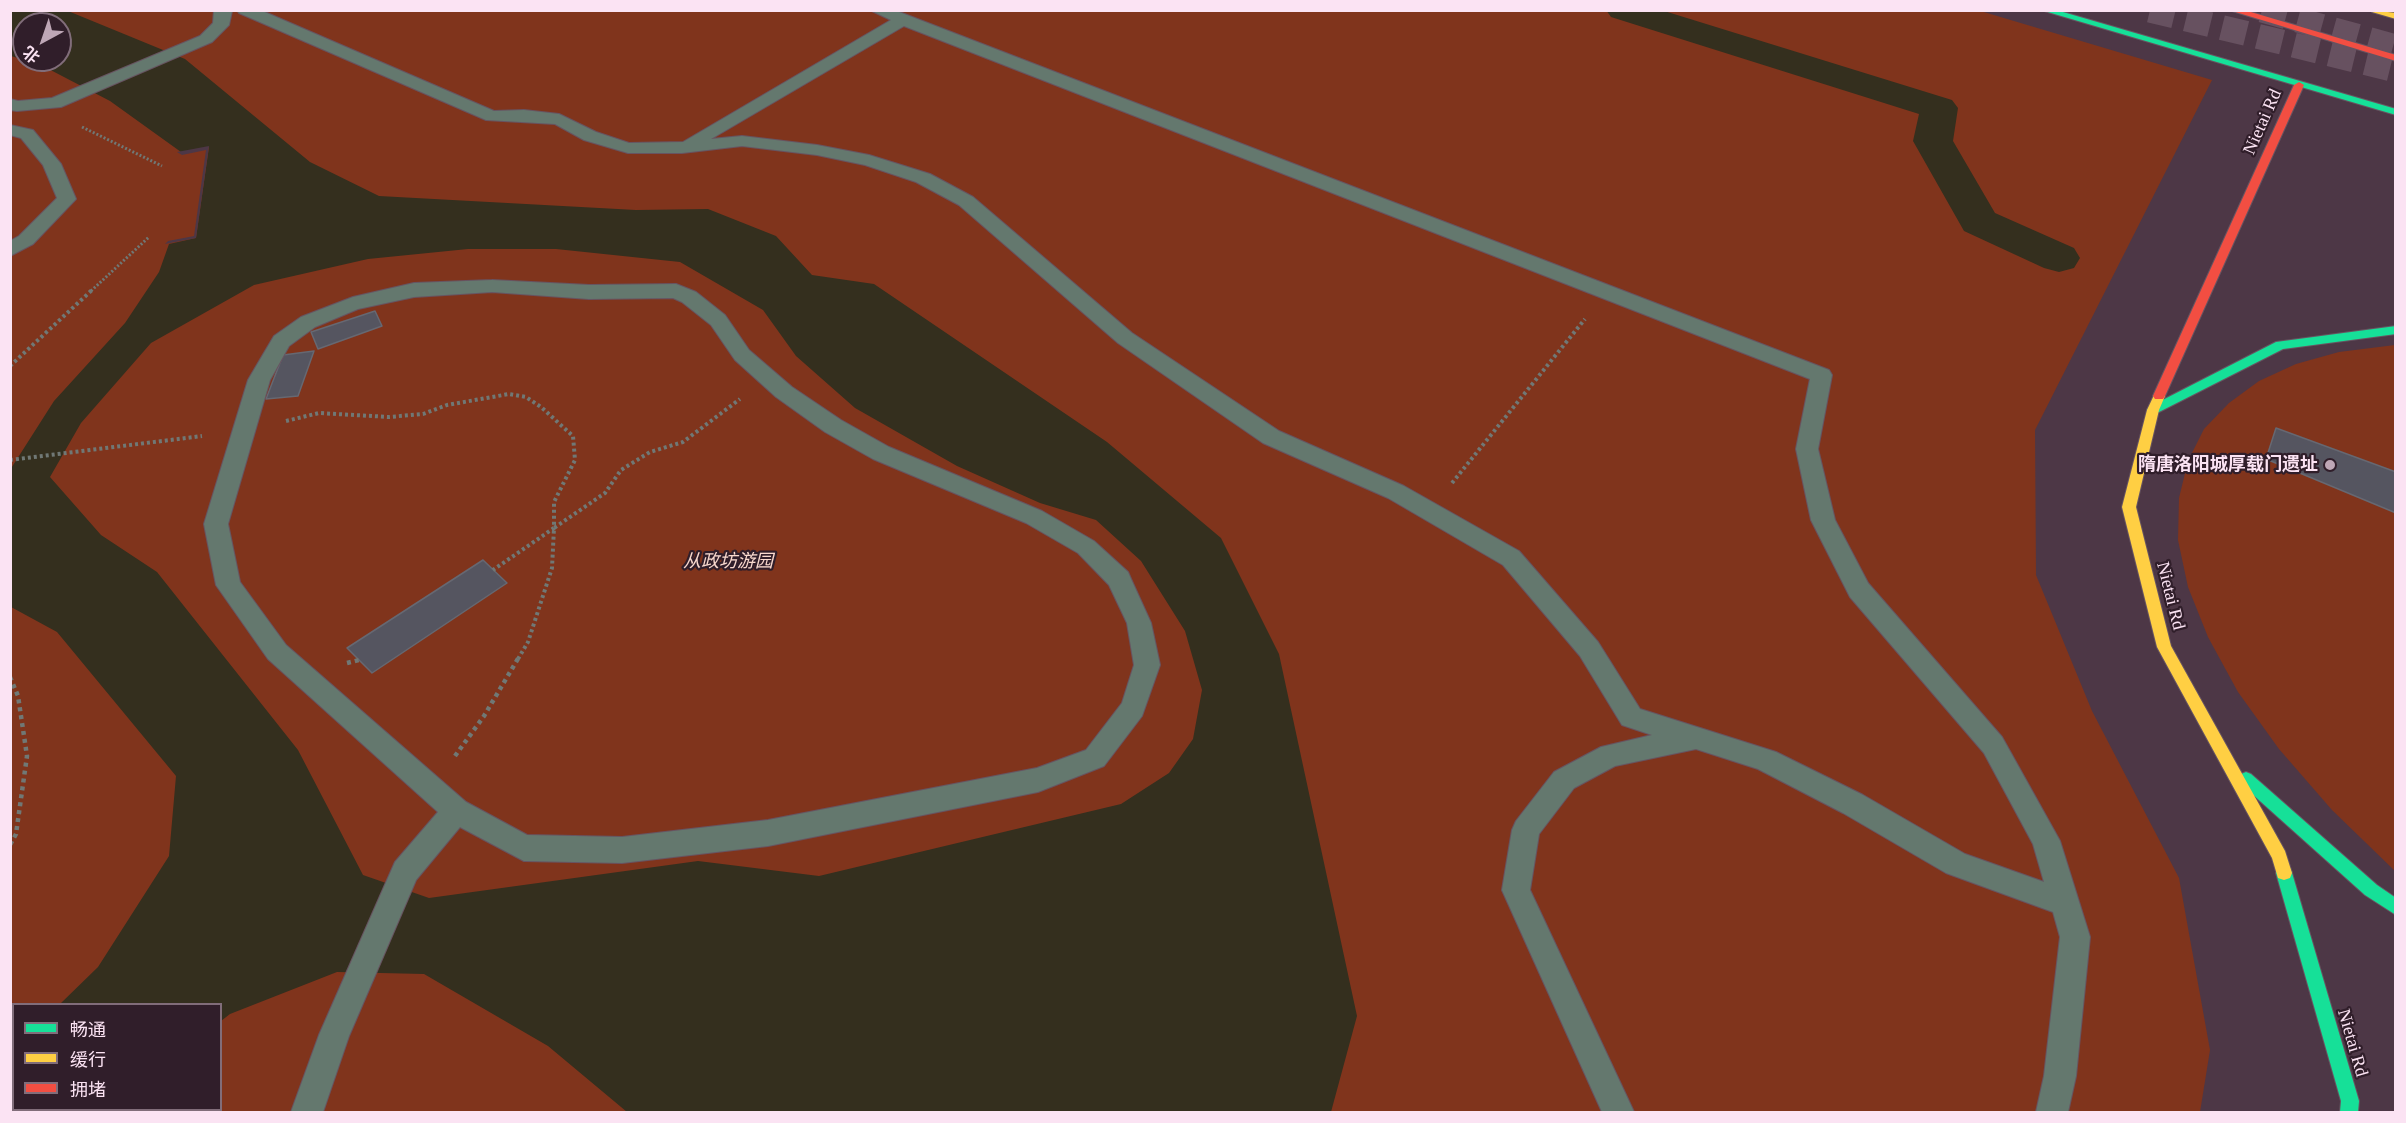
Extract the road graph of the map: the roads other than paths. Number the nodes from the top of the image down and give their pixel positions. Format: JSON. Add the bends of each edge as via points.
{"nodes":[{"id":1,"x":222,"y":10,"type":"edge"},
{"id":2,"x":878,"y":10,"type":"edge"},
{"id":3,"x":2044,"y":10,"type":"edge"},
{"id":4,"x":2233,"y":10,"type":"edge"},
{"id":5,"x":2375,"y":10,"type":"edge"},
{"id":6,"x":253,"y":12,"type":"edge"},
{"id":7,"x":2396,"y":16,"type":"edge"},
{"id":8,"x":903,"y":20,"type":"junction"},
{"id":9,"x":2396,"y":58,"type":"edge"},
{"id":10,"x":2300,"y":85,"type":"junction"},
{"id":11,"x":10,"y":104,"type":"edge"},
{"id":12,"x":2396,"y":112,"type":"edge"},
{"id":13,"x":10,"y":130,"type":"edge"},
{"id":14,"x":682,"y":148,"type":"junction"},
{"id":15,"x":10,"y":250,"type":"edge"},
{"id":16,"x":2396,"y":330,"type":"edge"},
{"id":17,"x":2153,"y":410,"type":"junction"},
{"id":18,"x":1698,"y":737,"type":"junction"},
{"id":19,"x":2229,"y":764,"type":"junction"},
{"id":20,"x":456,"y":811,"type":"junction"},
{"id":21,"x":2065,"y":903,"type":"junction"},
{"id":22,"x":2396,"y":908,"type":"edge"},
{"id":23,"x":307,"y":1113,"type":"edge"},
{"id":24,"x":1618,"y":1113,"type":"edge"},
{"id":25,"x":2052,"y":1113,"type":"edge"},
{"id":26,"x":2349,"y":1113,"type":"edge"}],
"edges":[{"from":1,"to":11,"type":"lane","via":[[221,25],[206,39],[55,103]]},
{"from":2,"to":8,"type":"lane"},
{"from":3,"to":10,"type":"main road"},
{"from":4,"to":9,"type":"main road"},
{"from":5,"to":7,"type":"main road"},
{"from":6,"to":14,"type":"lane","via":[[492,116],[559,119],[590,136],[628,148]]},
{"from":8,"to":14,"type":"lane"},
{"from":8,"to":21,"type":"lane","via":[[1821,375],[1807,449],[1823,520],[1859,590],[1993,745],[2046,840]]},
{"from":10,"to":12,"type":"main road"},
{"from":10,"to":17,"type":"main road","name":"Nietai Rd"},
{"from":13,"to":15,"type":"lane","via":[[27,134],[52,164],[67,199],[26,240]]},
{"from":14,"to":18,"type":"lane","via":[[742,141],[816,150],[869,160],[923,178],[966,201],[1125,338],[1271,437],[1396,492],[1511,558],[1589,649],[1631,717]]},
{"from":16,"to":17,"type":"main road","via":[[2280,345]]},
{"from":17,"to":19,"type":"main road","name":"Nietai Rd","via":[[2129,507],[2164,647]]},
{"from":18,"to":21,"type":"lane","via":[[1766,760],[1956,864]]},
{"from":18,"to":24,"type":"lane","via":[[1610,755],[1563,780],[1526,830],[1516,890]]},
{"from":19,"to":22,"type":"main road"},
{"from":19,"to":26,"type":"main road","name":"Nietai Rd","via":[[2279,856],[2350,1101]]},
{"from":20,"to":20,"type":"lane","via":[[524,848],[622,850],[768,833],[1038,780],[1095,758],[1133,708],[1147,665],[1139,623],[1119,579],[1086,547],[1034,517],[881,453],[832,426],[764,375],[742,355],[718,320],[676,291],[589,292],[492,286],[414,290],[353,304],[308,322],[281,341],[259,380],[216,524],[228,585],[277,652]]},
{"from":20,"to":23,"type":"lane","via":[[405,871],[334,1035]]},
{"from":21,"to":25,"type":"lane","via":[[2075,937],[2060,1076]]}]}
